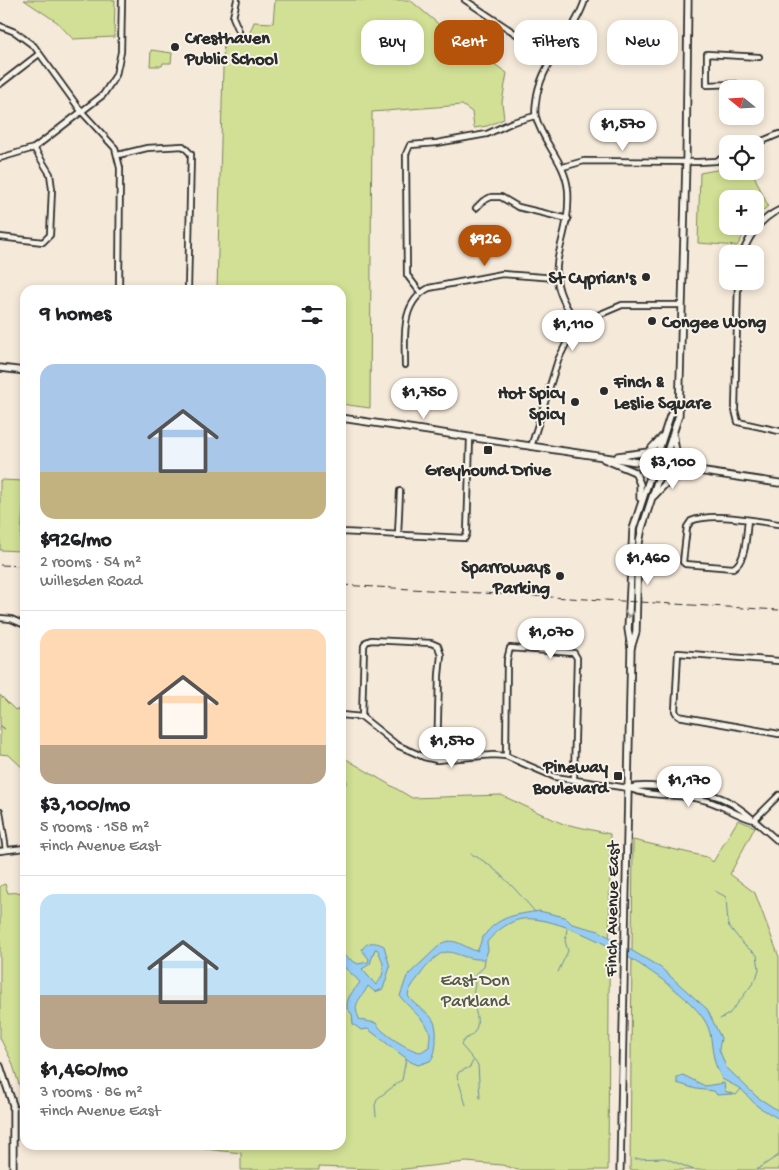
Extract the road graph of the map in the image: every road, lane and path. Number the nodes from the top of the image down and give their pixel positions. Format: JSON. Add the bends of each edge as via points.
{"nodes":[{"id":1,"x":122,"y":0,"type":"edge"},
{"id":2,"x":237,"y":0,"type":"edge"},
{"id":3,"x":465,"y":0,"type":"edge"},
{"id":4,"x":585,"y":0,"type":"edge"},
{"id":5,"x":688,"y":0,"type":"edge"},
{"id":6,"x":574,"y":20,"type":"edge"},
{"id":7,"x":0,"y":26,"type":"edge"},
{"id":8,"x":239,"y":31,"type":"dead end"},
{"id":9,"x":514,"y":33,"type":"edge"},
{"id":10,"x":39,"y":54,"type":"junction"},
{"id":11,"x":759,"y":57,"type":"dead end"},
{"id":12,"x":548,"y":65,"type":"edge"},
{"id":13,"x":0,"y":84,"type":"edge"},
{"id":14,"x":719,"y":85,"type":"edge"},
{"id":15,"x":81,"y":111,"type":"junction"},
{"id":16,"x":535,"y":116,"type":"junction"},
{"id":17,"x":779,"y":134,"type":"edge"},
{"id":18,"x":764,"y":140,"type":"edge"},
{"id":19,"x":34,"y":148,"type":"junction"},
{"id":20,"x":118,"y":155,"type":"junction"},
{"id":21,"x":0,"y":158,"type":"edge"},
{"id":22,"x":719,"y":160,"type":"edge"},
{"id":23,"x":686,"y":162,"type":"junction"},
{"id":24,"x":563,"y":167,"type":"junction"},
{"id":25,"x":476,"y":208,"type":"dead end"},
{"id":26,"x":779,"y":210,"type":"edge"},
{"id":27,"x":568,"y":219,"type":"junction"},
{"id":28,"x":0,"y":237,"type":"edge"},
{"id":29,"x":746,"y":245,"type":"edge"},
{"id":30,"x":556,"y":278,"type":"junction"},
{"id":31,"x":119,"y":285,"type":"edge"},
{"id":32,"x":188,"y":285,"type":"edge"},
{"id":33,"x":738,"y":290,"type":"edge"},
{"id":34,"x":420,"y":292,"type":"junction"},
{"id":35,"x":681,"y":305,"type":"junction"},
{"id":36,"x":580,"y":326,"type":"junction"},
{"id":37,"x":405,"y":365,"type":"dead end"},
{"id":38,"x":0,"y":368,"type":"edge"},
{"id":39,"x":20,"y":371,"type":"edge"},
{"id":40,"x":678,"y":402,"type":"junction"},
{"id":41,"x":346,"y":419,"type":"edge"},
{"id":42,"x":779,"y":431,"type":"edge"},
{"id":43,"x":665,"y":433,"type":"junction"},
{"id":44,"x":674,"y":435,"type":"junction"},
{"id":45,"x":470,"y":438,"type":"junction"},
{"id":46,"x":532,"y":447,"type":"junction"},
{"id":47,"x":595,"y":456,"type":"junction"},
{"id":48,"x":606,"y":457,"type":"junction"},
{"id":49,"x":654,"y":464,"type":"junction"},
{"id":50,"x":662,"y":466,"type":"junction"},
{"id":51,"x":695,"y":470,"type":"junction"},
{"id":52,"x":779,"y":483,"type":"edge"},
{"id":53,"x":400,"y":491,"type":"dead end"},
{"id":54,"x":648,"y":506,"type":"junction"},
{"id":55,"x":638,"y":509,"type":"junction"},
{"id":56,"x":748,"y":520,"type":"junction"},
{"id":57,"x":779,"y":524,"type":"edge"},
{"id":58,"x":346,"y":532,"type":"edge"},
{"id":59,"x":398,"y":535,"type":"junction"},
{"id":60,"x":0,"y":618,"type":"edge"},
{"id":61,"x":20,"y":623,"type":"edge"},
{"id":62,"x":631,"y":648,"type":"junction"},
{"id":63,"x":779,"y":661,"type":"edge"},
{"id":64,"x":346,"y":715,"type":"edge"},
{"id":65,"x":362,"y":717,"type":"junction"},
{"id":66,"x":779,"y":734,"type":"edge"},
{"id":67,"x":506,"y":756,"type":"junction"},
{"id":68,"x":437,"y":760,"type":"junction"},
{"id":69,"x":574,"y":778,"type":"junction"},
{"id":70,"x":628,"y":788,"type":"junction"},
{"id":71,"x":779,"y":795,"type":"edge"},
{"id":72,"x":0,"y":811,"type":"edge"},
{"id":73,"x":754,"y":820,"type":"junction"},
{"id":74,"x":779,"y":842,"type":"edge"},
{"id":75,"x":20,"y":849,"type":"edge"},
{"id":76,"x":6,"y":850,"type":"junction"},
{"id":77,"x":0,"y":851,"type":"edge"},
{"id":78,"x":0,"y":1066,"type":"edge"},
{"id":79,"x":13,"y":1170,"type":"edge"},
{"id":80,"x":620,"y":1170,"type":"edge"}],
"edges":[{"from":1,"to":15,"type":"street","via":[[121,52],[116,75],[103,95]]},
{"from":2,"to":8,"type":"street","via":[[234,17]]},
{"from":3,"to":9,"type":"street"},
{"from":4,"to":6,"type":"street"},
{"from":5,"to":23,"type":"main road","name":"Finch Avenue East"},
{"from":7,"to":10,"type":"street","via":[[15,32],[34,46]]},
{"from":10,"to":13,"type":"street"},
{"from":10,"to":15,"type":"street"},
{"from":11,"to":14,"type":"street","via":[[707,54],[707,85]]},
{"from":12,"to":16,"type":"street","via":[[542,78]]},
{"from":15,"to":19,"type":"street"},
{"from":15,"to":20,"type":"street"},
{"from":16,"to":24,"type":"street"},
{"from":16,"to":34,"type":"street","via":[[487,134],[410,145],[406,154],[407,274]]},
{"from":17,"to":18,"type":"street"},
{"from":19,"to":21,"type":"street"},
{"from":19,"to":28,"type":"street","via":[[50,174],[50,235],[43,242]]},
{"from":20,"to":31,"type":"street"},
{"from":20,"to":32,"type":"street","via":[[147,148],[188,148],[191,154]]},
{"from":22,"to":23,"type":"street"},
{"from":23,"to":24,"type":"street","via":[[584,161]]},
{"from":23,"to":35,"type":"main road","name":"Finch Avenue East"},
{"from":24,"to":27,"type":"street","via":[[568,190]]},
{"from":25,"to":27,"type":"street","via":[[491,197],[501,197],[518,207]]},
{"from":26,"to":29,"type":"street","via":[[769,214],[754,229]]},
{"from":27,"to":30,"type":"street","via":[[557,260]]},
{"from":30,"to":34,"type":"street","via":[[502,274]]},
{"from":30,"to":36,"type":"street","via":[[563,304]]},
{"from":33,"to":42,"type":"street","via":[[735,410],[738,422]]},
{"from":34,"to":37,"type":"street","via":[[409,307],[405,324]]},
{"from":35,"to":36,"type":"street","via":[[622,305]]},
{"from":35,"to":40,"type":"main road","name":"Finch Avenue East"},
{"from":36,"to":46,"type":"street","via":[[558,360]]},
{"from":38,"to":39,"type":"main road"},
{"from":40,"to":43,"type":"main road","name":"Finch Avenue East"},
{"from":40,"to":44,"type":"main road","name":"Finch Avenue East","via":[[679,415]]},
{"from":41,"to":45,"type":"main road"},
{"from":43,"to":48,"type":"main road","via":[[648,452]]},
{"from":43,"to":49,"type":"main road","name":"Finch Avenue East"},
{"from":44,"to":50,"type":"main road","name":"Finch Avenue East"},
{"from":44,"to":51,"type":"main road","via":[[678,458]]},
{"from":45,"to":46,"type":"main road"},
{"from":45,"to":59,"type":"street","via":[[465,538]]},
{"from":46,"to":47,"type":"main road"},
{"from":47,"to":48,"type":"main road"},
{"from":47,"to":55,"type":"main road","via":[[635,472],[640,484]]},
{"from":48,"to":49,"type":"main road"},
{"from":49,"to":50,"type":"main road"},
{"from":49,"to":55,"type":"main road","name":"Finch Avenue East"},
{"from":50,"to":51,"type":"main road"},
{"from":50,"to":54,"type":"main road","name":"Finch Avenue East"},
{"from":51,"to":52,"type":"main road"},
{"from":51,"to":54,"type":"main road","via":[[663,484]]},
{"from":53,"to":59,"type":"street"},
{"from":54,"to":62,"type":"main road","name":"Finch Avenue East","via":[[638,548],[636,632]]},
{"from":55,"to":62,"type":"main road","name":"Finch Avenue East","one_way":true,"via":[[631,540],[628,630]]},
{"from":56,"to":56,"type":"street","via":[[704,517],[691,521],[687,528],[683,562],[737,566],[743,555]]},
{"from":56,"to":57,"type":"street"},
{"from":58,"to":59,"type":"street"},
{"from":60,"to":61,"type":"street"},
{"from":62,"to":70,"type":"main road","name":"Finch Avenue East"},
{"from":63,"to":66,"type":"street","via":[[678,653],[675,711],[678,716]]},
{"from":64,"to":65,"type":"street"},
{"from":65,"to":68,"type":"street","via":[[397,745],[411,753]]},
{"from":65,"to":68,"type":"street","via":[[366,642],[431,643],[438,646],[441,654]]},
{"from":67,"to":68,"type":"street"},
{"from":67,"to":69,"type":"street","via":[[555,777]]},
{"from":67,"to":69,"type":"street","via":[[507,660],[510,648],[574,653],[577,658]]},
{"from":69,"to":70,"type":"street"},
{"from":70,"to":73,"type":"street","via":[[639,793],[702,799],[723,806],[741,818]]},
{"from":70,"to":73,"type":"street","via":[[639,785],[705,791],[727,799]]},
{"from":70,"to":80,"type":"main road","name":"Finch Avenue East"},
{"from":71,"to":73,"type":"street"},
{"from":72,"to":76,"type":"street"},
{"from":73,"to":74,"type":"street"},
{"from":75,"to":76,"type":"street"},
{"from":76,"to":77,"type":"street"},
{"from":78,"to":79,"type":"main road","via":[[13,1105]]}]}
